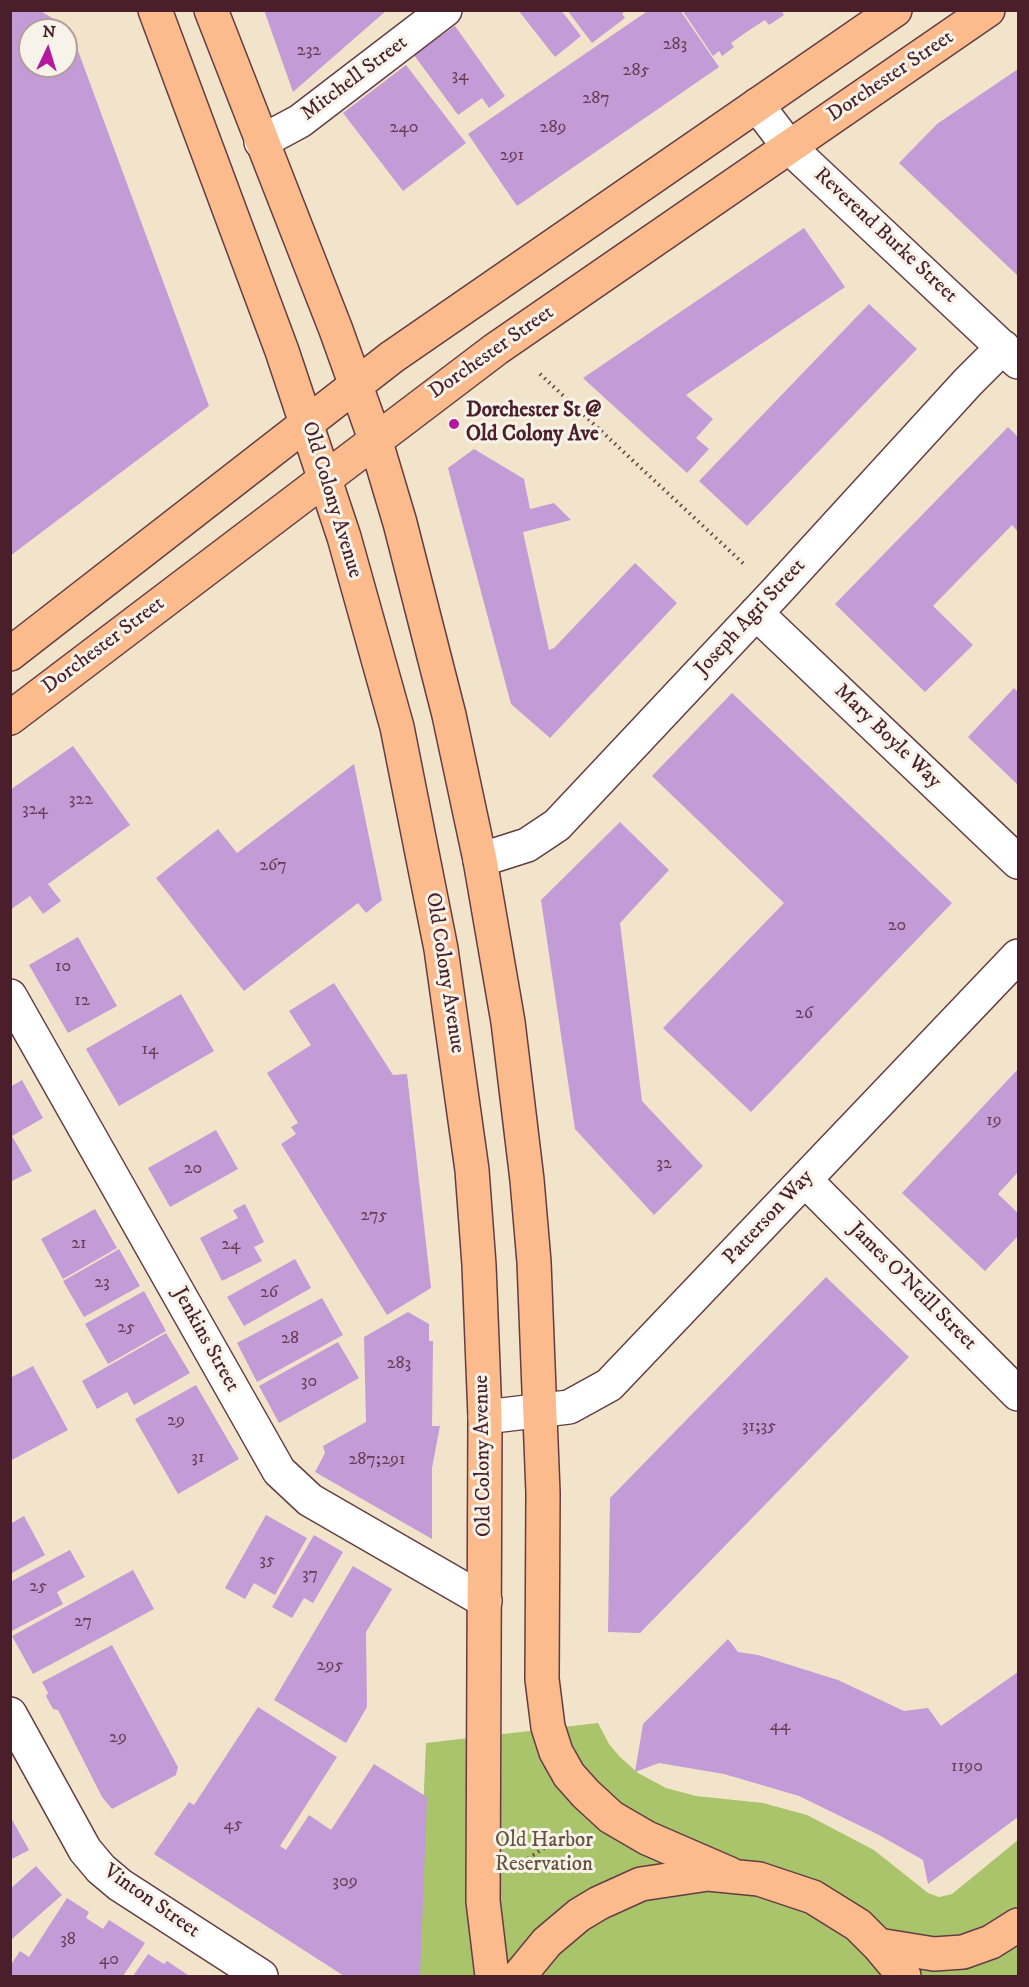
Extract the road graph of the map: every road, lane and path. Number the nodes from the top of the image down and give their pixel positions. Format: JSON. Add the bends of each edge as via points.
{"nodes":[{"id":1,"x":154,"y":10,"type":"edge"},
{"id":2,"x":211,"y":10,"type":"edge"},
{"id":3,"x":445,"y":10,"type":"edge"},
{"id":4,"x":895,"y":10,"type":"edge"},
{"id":5,"x":988,"y":10,"type":"edge"},
{"id":6,"x":757,"y":105,"type":"junction"},
{"id":7,"x":261,"y":142,"type":"junction"},
{"id":8,"x":789,"y":147,"type":"junction"},
{"id":9,"x":1011,"y":355,"type":"edge"},
{"id":10,"x":540,"y":374,"type":"dead end"},
{"id":11,"x":356,"y":386,"type":"junction"},
{"id":12,"x":308,"y":424,"type":"junction"},
{"id":13,"x":375,"y":439,"type":"junction"},
{"id":14,"x":324,"y":477,"type":"junction"},
{"id":15,"x":79,"y":601,"type":"junction"},
{"id":16,"x":766,"y":603,"type":"junction"},
{"id":17,"x":111,"y":640,"type":"junction"},
{"id":18,"x":10,"y":654,"type":"edge"},
{"id":19,"x":10,"y":718,"type":"edge"},
{"id":20,"x":480,"y":860,"type":"junction"},
{"id":21,"x":1018,"y":862,"type":"edge"},
{"id":22,"x":1018,"y":956,"type":"edge"},
{"id":23,"x":10,"y":996,"type":"edge"},
{"id":24,"x":805,"y":1179,"type":"junction"},
{"id":25,"x":1018,"y":1394,"type":"edge"},
{"id":26,"x":541,"y":1412,"type":"junction"},
{"id":27,"x":485,"y":1417,"type":"junction"},
{"id":28,"x":485,"y":1601,"type":"junction"},
{"id":29,"x":10,"y":1714,"type":"edge"},
{"id":30,"x":575,"y":1828,"type":"dead end"},
{"id":31,"x":518,"y":1866,"type":"dead end"},
{"id":32,"x":730,"y":1874,"type":"junction"},
{"id":33,"x":1018,"y":1925,"type":"edge"},
{"id":34,"x":878,"y":1945,"type":"junction"},
{"id":35,"x":261,"y":1977,"type":"edge"},
{"id":36,"x":492,"y":1977,"type":"edge"},
{"id":37,"x":519,"y":1977,"type":"edge"},
{"id":38,"x":904,"y":1977,"type":"edge"}],
"edges":[{"from":1,"to":12,"type":"main road","name":"Old Colony Avenue"},
{"from":2,"to":7,"type":"main road"},
{"from":3,"to":7,"type":"street","name":"Mitchell Street","via":[[300,121]]},
{"from":4,"to":6,"type":"main road"},
{"from":5,"to":8,"type":"main road","name":"Dorchester Street"},
{"from":6,"to":8,"type":"street","name":"Reverend Burke Street"},
{"from":6,"to":11,"type":"main road","via":[[392,357]]},
{"from":7,"to":11,"type":"main road"},
{"from":8,"to":9,"type":"street","name":"Reverend Burke Street"},
{"from":8,"to":13,"type":"main road","name":"Dorchester Street","via":[[496,349]]},
{"from":9,"to":16,"type":"street","name":"Joseph Agri Street","via":[[968,382]]},
{"from":10,"to":16,"type":"path"},
{"from":11,"to":12,"type":"main road"},
{"from":11,"to":13,"type":"main road"},
{"from":12,"to":14,"type":"main road","name":"Old Colony Avenue"},
{"from":12,"to":15,"type":"main road"},
{"from":13,"to":14,"type":"main road","name":"Dorchester Street"},
{"from":13,"to":20,"type":"main road","via":[[449,715]]},
{"from":14,"to":17,"type":"main road","name":"Dorchester Street"},
{"from":14,"to":27,"type":"main road","name":"Old Colony Avenue","via":[[397,727],[441,949],[472,1170]]},
{"from":15,"to":17,"type":"main road"},
{"from":15,"to":18,"type":"main road"},
{"from":16,"to":20,"type":"street","name":"Joseph Agri Street","via":[[557,825],[527,845]]},
{"from":16,"to":21,"type":"street","name":"Mary Boyle Way"},
{"from":17,"to":19,"type":"main road","name":"Dorchester Street"},
{"from":20,"to":26,"type":"main road","via":[[508,1022],[526,1168]]},
{"from":22,"to":24,"type":"street","name":"Patterson Way"},
{"from":23,"to":28,"type":"street","name":"Jenkins Street","via":[[279,1471],[310,1500]]},
{"from":24,"to":25,"type":"street","name":"James O'Neill Street"},
{"from":24,"to":26,"type":"street","name":"Patterson Way","via":[[609,1385],[569,1407]]},
{"from":26,"to":27,"type":"street","name":"Patterson Way"},
{"from":26,"to":32,"type":"main road","via":[[542,1679],[544,1712],[556,1752],[577,1785],[611,1817],[647,1838]]},
{"from":27,"to":28,"type":"main road","name":"Old Colony Avenue"},
{"from":28,"to":36,"type":"main road","name":"Old Colony Avenue","via":[[483,1901]]},
{"from":29,"to":35,"type":"street","name":"Vinton Street","via":[[85,1850],[101,1869]]},
{"from":30,"to":31,"type":"path"},
{"from":32,"to":34,"type":"main road","via":[[783,1885],[813,1897],[847,1917]]},
{"from":32,"to":37,"type":"main road","via":[[664,1878],[619,1893],[562,1928]]},
{"from":33,"to":34,"type":"main road","via":[[991,1942],[963,1952],[934,1954]]},
{"from":34,"to":38,"type":"main road"}]}
